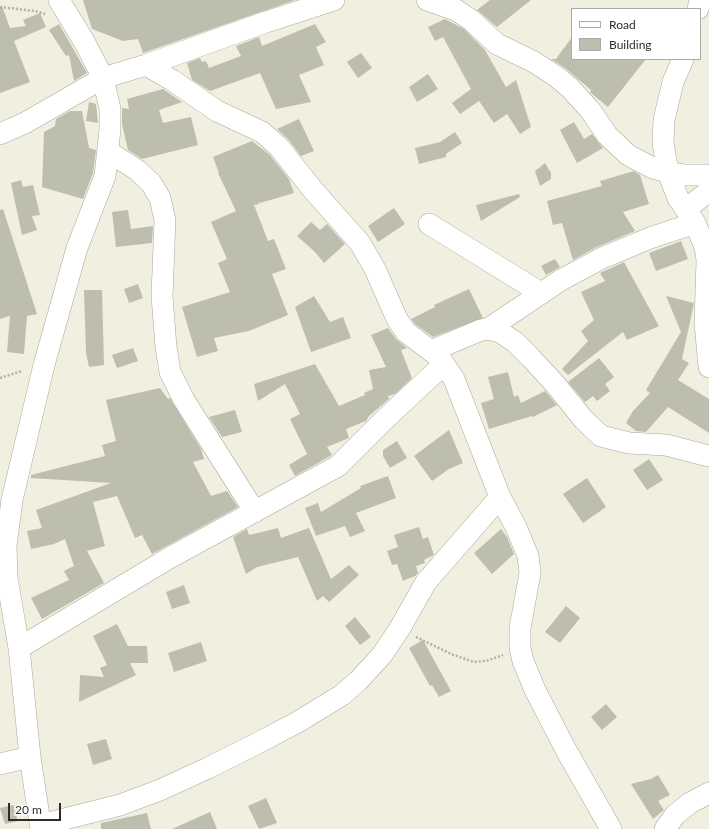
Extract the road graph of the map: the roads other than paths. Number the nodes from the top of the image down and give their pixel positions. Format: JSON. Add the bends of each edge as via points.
{"nodes":[{"id":1,"x":59,"y":0,"type":"edge"},
{"id":2,"x":334,"y":0,"type":"edge"},
{"id":3,"x":427,"y":0,"type":"edge"},
{"id":4,"x":456,"y":0,"type":"edge"},
{"id":5,"x":471,"y":20,"type":"junction"},
{"id":6,"x":683,"y":60,"type":"edge"},
{"id":7,"x":146,"y":65,"type":"junction"},
{"id":8,"x":102,"y":78,"type":"junction"},
{"id":9,"x":0,"y":134,"type":"edge"},
{"id":10,"x":109,"y":152,"type":"junction"},
{"id":11,"x":668,"y":172,"type":"junction"},
{"id":12,"x":709,"y":175,"type":"edge"},
{"id":13,"x":709,"y":191,"type":"edge"},
{"id":14,"x":691,"y":216,"type":"junction"},
{"id":15,"x":428,"y":224,"type":"dead end"},
{"id":16,"x":541,"y":293,"type":"junction"},
{"id":17,"x":488,"y":329,"type":"junction"},
{"id":18,"x":438,"y":358,"type":"junction"},
{"id":19,"x":709,"y":367,"type":"edge"},
{"id":20,"x":709,"y":456,"type":"edge"},
{"id":21,"x":500,"y":497,"type":"junction"},
{"id":22,"x":255,"y":512,"type":"junction"},
{"id":23,"x":0,"y":590,"type":"edge"},
{"id":24,"x":12,"y":611,"type":"junction"},
{"id":25,"x":19,"y":648,"type":"junction"},
{"id":26,"x":30,"y":756,"type":"junction"},
{"id":27,"x":0,"y":764,"type":"edge"},
{"id":28,"x":709,"y":793,"type":"edge"},
{"id":29,"x":41,"y":827,"type":"edge"},
{"id":30,"x":611,"y":829,"type":"edge"},
{"id":31,"x":665,"y":829,"type":"edge"}],
"edges":[{"from":1,"to":8,"type":"street","via":[[85,43]]},
{"from":2,"to":7,"type":"street"},
{"from":3,"to":5,"type":"street","via":[[456,10]]},
{"from":4,"to":5,"type":"street"},
{"from":5,"to":11,"type":"street","via":[[497,44],[534,62],[557,77],[580,99],[607,135],[628,154],[652,168]]},
{"from":6,"to":11,"type":"street","via":[[673,82],[662,132]]},
{"from":7,"to":8,"type":"street"},
{"from":7,"to":18,"type":"street","via":[[211,108],[262,132],[279,147],[360,243],[375,269],[397,319],[406,332]]},
{"from":8,"to":9,"type":"street","via":[[25,123]]},
{"from":8,"to":10,"type":"street","via":[[110,109]]},
{"from":10,"to":22,"type":"street","via":[[137,170],[151,183],[160,198],[165,220],[162,296],[170,372],[184,400]]},
{"from":10,"to":24,"type":"street","via":[[104,181],[77,248],[64,293],[12,500],[6,560]]},
{"from":11,"to":12,"type":"street"},
{"from":11,"to":14,"type":"street","via":[[678,198]]},
{"from":13,"to":14,"type":"street"},
{"from":14,"to":16,"type":"street","via":[[650,238],[602,258]]},
{"from":14,"to":19,"type":"street","via":[[702,236],[707,260],[705,323]]},
{"from":15,"to":16,"type":"street"},
{"from":16,"to":17,"type":"street"},
{"from":17,"to":18,"type":"street","via":[[475,332]]},
{"from":17,"to":20,"type":"street","via":[[500,332],[515,342],[601,436],[629,443],[666,445]]},
{"from":18,"to":21,"type":"street","via":[[460,392]]},
{"from":18,"to":22,"type":"street","via":[[345,461]]},
{"from":21,"to":29,"type":"street","via":[[426,582],[382,655],[358,682],[342,695],[296,723],[160,790],[120,805]]},
{"from":21,"to":30,"type":"street","via":[[523,542],[529,564],[530,573],[520,628],[523,661],[535,690]]},
{"from":22,"to":25,"type":"street","via":[[132,579]]},
{"from":23,"to":24,"type":"street"},
{"from":24,"to":25,"type":"street"},
{"from":25,"to":26,"type":"street"},
{"from":26,"to":27,"type":"street"},
{"from":26,"to":29,"type":"street"},
{"from":28,"to":31,"type":"street","via":[[675,815]]}]}
